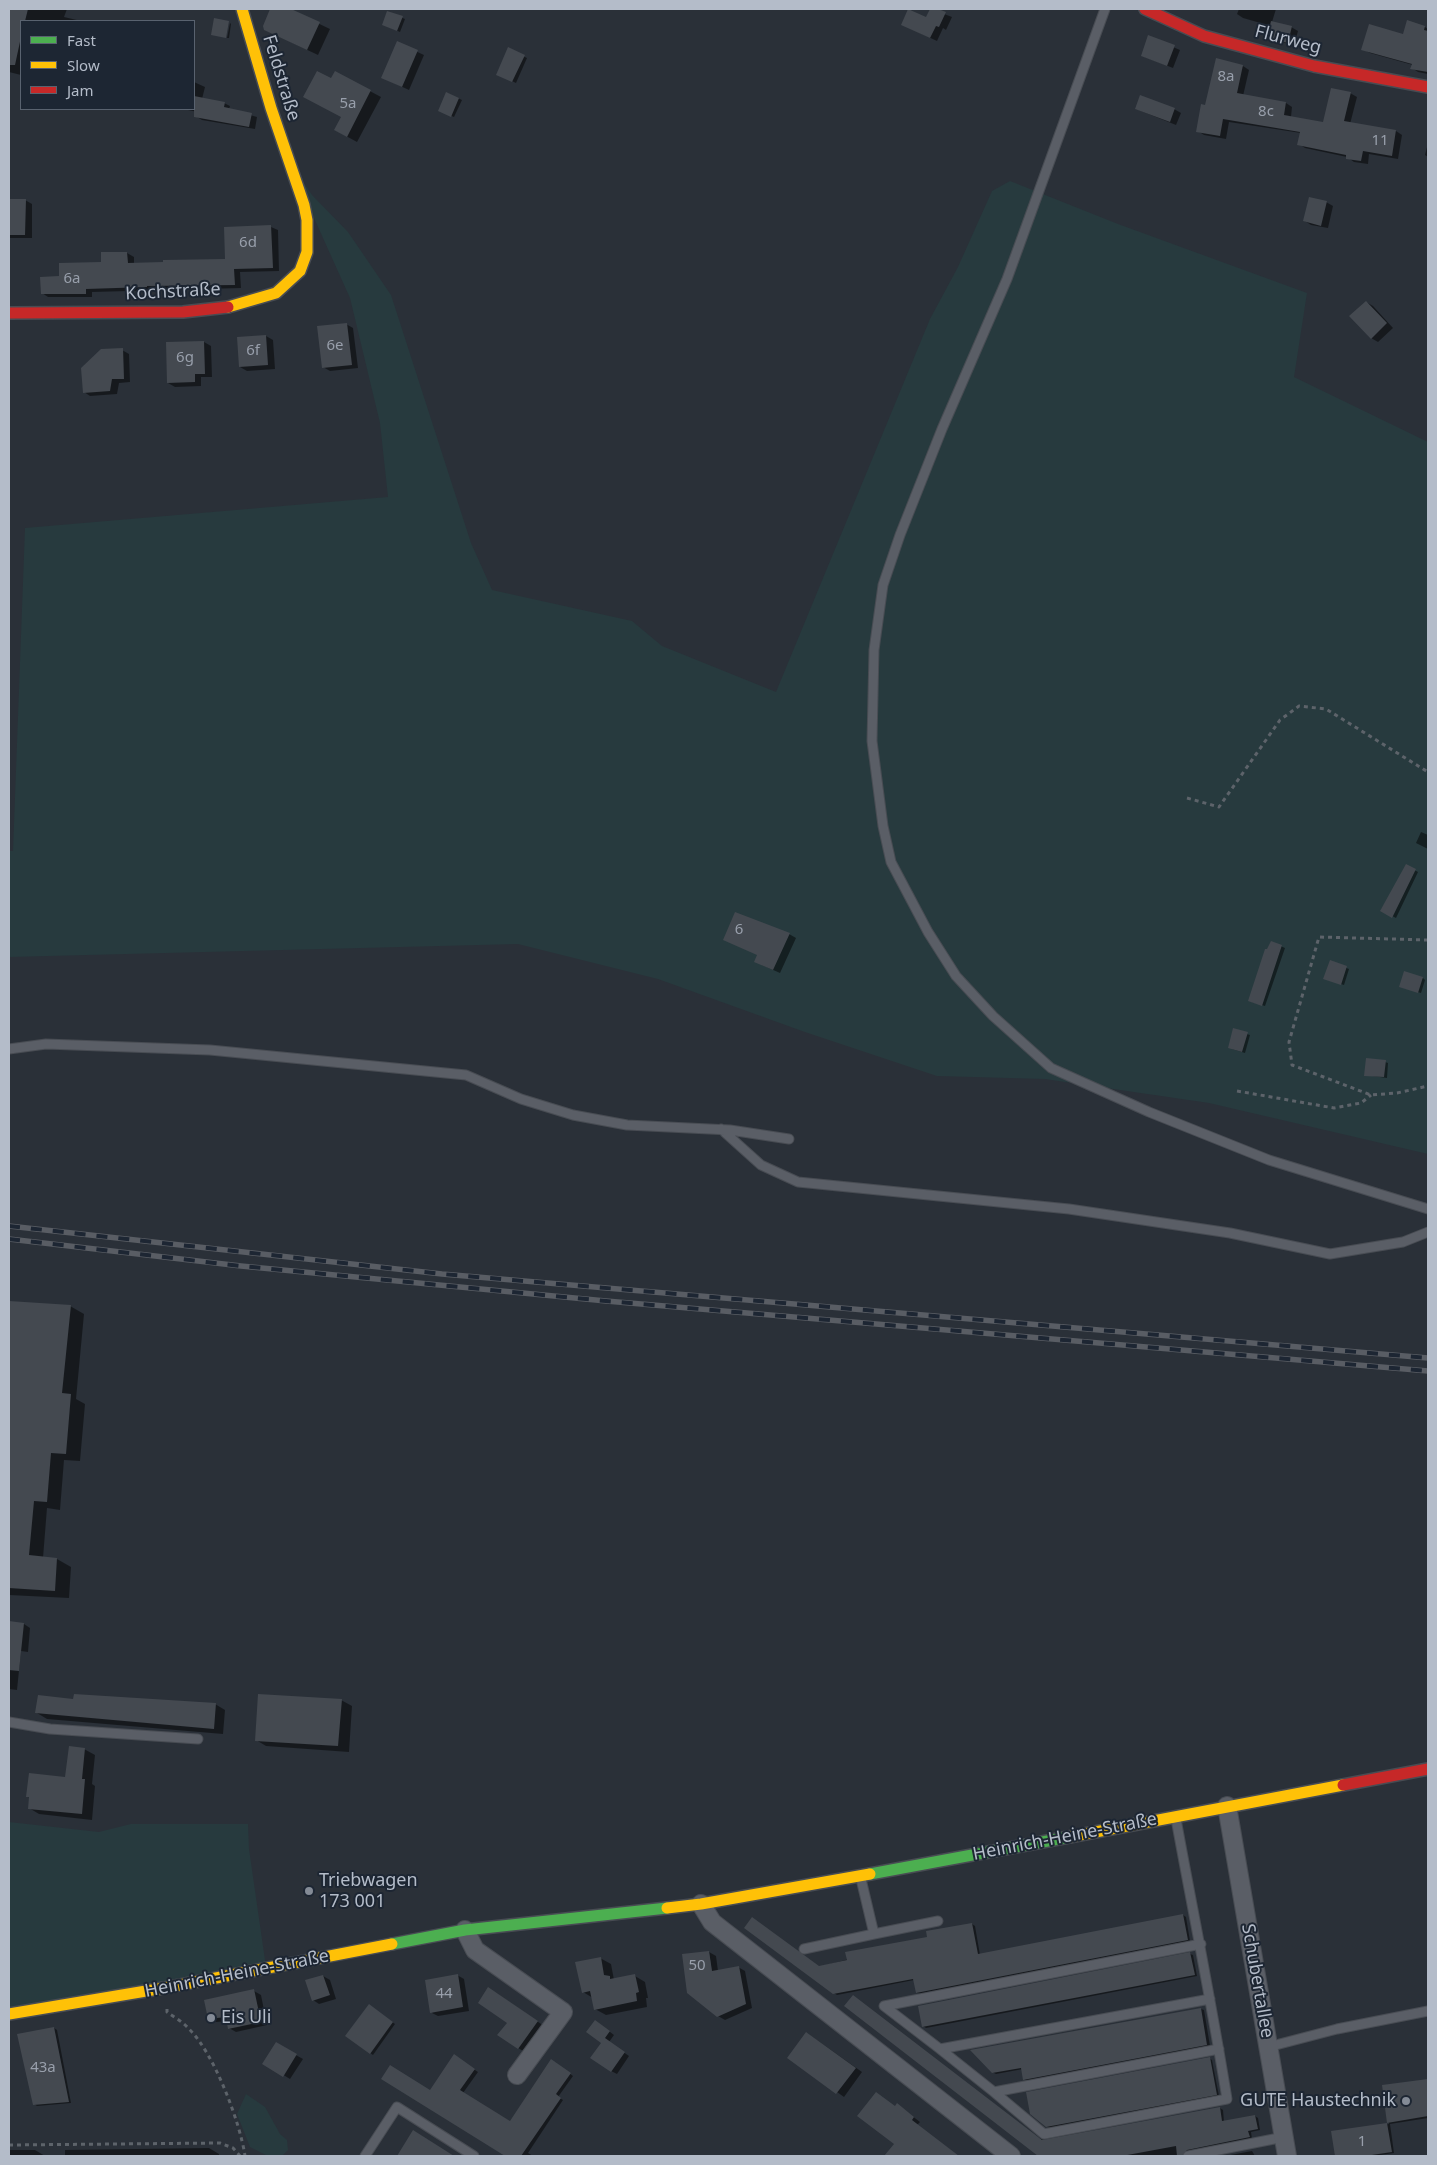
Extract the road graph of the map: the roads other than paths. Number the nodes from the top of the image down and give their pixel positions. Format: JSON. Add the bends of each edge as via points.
{"nodes":[{"id":1,"x":242,"y":9,"type":"edge"},
{"id":2,"x":1105,"y":9,"type":"edge"},
{"id":3,"x":1145,"y":9,"type":"edge"},
{"id":4,"x":1428,"y":87,"type":"edge"},
{"id":5,"x":288,"y":158,"type":"joint"},
{"id":6,"x":9,"y":313,"type":"edge"},
{"id":7,"x":9,"y":1049,"type":"edge"},
{"id":8,"x":721,"y":1129,"type":"junction"},
{"id":9,"x":789,"y":1139,"type":"dead end"},
{"id":10,"x":1428,"y":1208,"type":"edge"},
{"id":11,"x":1428,"y":1232,"type":"edge"},
{"id":12,"x":9,"y":1722,"type":"edge"},
{"id":13,"x":198,"y":1739,"type":"dead end"},
{"id":14,"x":1428,"y":1769,"type":"edge"},
{"id":15,"x":1227,"y":1806,"type":"junction"},
{"id":16,"x":1175,"y":1816,"type":"junction"},
{"id":17,"x":860,"y":1876,"type":"junction"},
{"id":18,"x":701,"y":1904,"type":"junction"},
{"id":19,"x":938,"y":1921,"type":"dead end"},
{"id":20,"x":466,"y":1930,"type":"junction"},
{"id":21,"x":874,"y":1934,"type":"junction"},
{"id":22,"x":1200,"y":1944,"type":"junction"},
{"id":23,"x":804,"y":1949,"type":"dead end"},
{"id":24,"x":1210,"y":1999,"type":"junction"},
{"id":25,"x":1428,"y":2011,"type":"edge"},
{"id":26,"x":9,"y":2014,"type":"edge"},
{"id":27,"x":1268,"y":2047,"type":"junction"},
{"id":28,"x":940,"y":2049,"type":"junction"},
{"id":29,"x":1219,"y":2050,"type":"junction"},
{"id":30,"x":517,"y":2075,"type":"dead end"},
{"id":31,"x":994,"y":2092,"type":"junction"},
{"id":32,"x":1284,"y":2137,"type":"junction"},
{"id":33,"x":365,"y":2156,"type":"edge"},
{"id":34,"x":474,"y":2156,"type":"edge"},
{"id":35,"x":1011,"y":2156,"type":"edge"},
{"id":36,"x":1188,"y":2156,"type":"edge"},
{"id":37,"x":1287,"y":2156,"type":"edge"}],
"edges":[{"from":1,"to":5,"type":"street","name":"Feldstraße"},
{"from":2,"to":10,"type":"lane","via":[[1007,279],[942,429],[883,585],[874,650],[872,741],[891,862],[928,932],[956,976],[992,1016],[1052,1068],[1149,1112],[1269,1160]]},
{"from":3,"to":4,"type":"street","name":"Flurweg","via":[[1204,36],[1314,66]]},
{"from":5,"to":6,"type":"street","name":"Kochstraße","via":[[304,205],[307,252],[300,272],[276,293],[234,306],[183,312]]},
{"from":7,"to":8,"type":"lane","via":[[46,1044],[210,1050],[466,1075],[521,1099],[572,1115],[627,1124]]},
{"from":8,"to":9,"type":"lane"},
{"from":8,"to":11,"type":"lane","via":[[761,1165],[798,1182],[1069,1209],[1230,1233],[1330,1254],[1403,1242]]},
{"from":12,"to":13,"type":"lane","via":[[50,1729]]},
{"from":14,"to":15,"type":"street","name":"Heinrich-Heine-Straße"},
{"from":15,"to":16,"type":"street","name":"Heinrich-Heine-Straße"},
{"from":15,"to":27,"type":"street","name":"Schubertallee"},
{"from":16,"to":17,"type":"street","name":"Heinrich-Heine-Straße"},
{"from":16,"to":22,"type":"lane"},
{"from":17,"to":18,"type":"street","name":"Heinrich-Heine-Straße"},
{"from":17,"to":21,"type":"lane"},
{"from":18,"to":20,"type":"street","name":"Heinrich-Heine-Straße"},
{"from":18,"to":35,"type":"street","via":[[712,1922]]},
{"from":19,"to":21,"type":"lane"},
{"from":20,"to":26,"type":"street","name":"Heinrich-Heine-Straße"},
{"from":20,"to":30,"type":"street","via":[[475,1950],[563,2012]]},
{"from":21,"to":23,"type":"lane"},
{"from":22,"to":24,"type":"lane"},
{"from":22,"to":28,"type":"lane","via":[[884,2006]]},
{"from":24,"to":28,"type":"lane"},
{"from":24,"to":29,"type":"lane"},
{"from":25,"to":27,"type":"lane"},
{"from":27,"to":32,"type":"street","name":"Schubertallee"},
{"from":28,"to":31,"type":"lane"},
{"from":29,"to":31,"type":"lane"},
{"from":29,"to":31,"type":"lane","via":[[1227,2099],[1063,2131],[1044,2134]]},
{"from":32,"to":36,"type":"lane"},
{"from":32,"to":37,"type":"street","name":"Schubertallee"},
{"from":33,"to":34,"type":"lane","via":[[397,2107]]}]}
